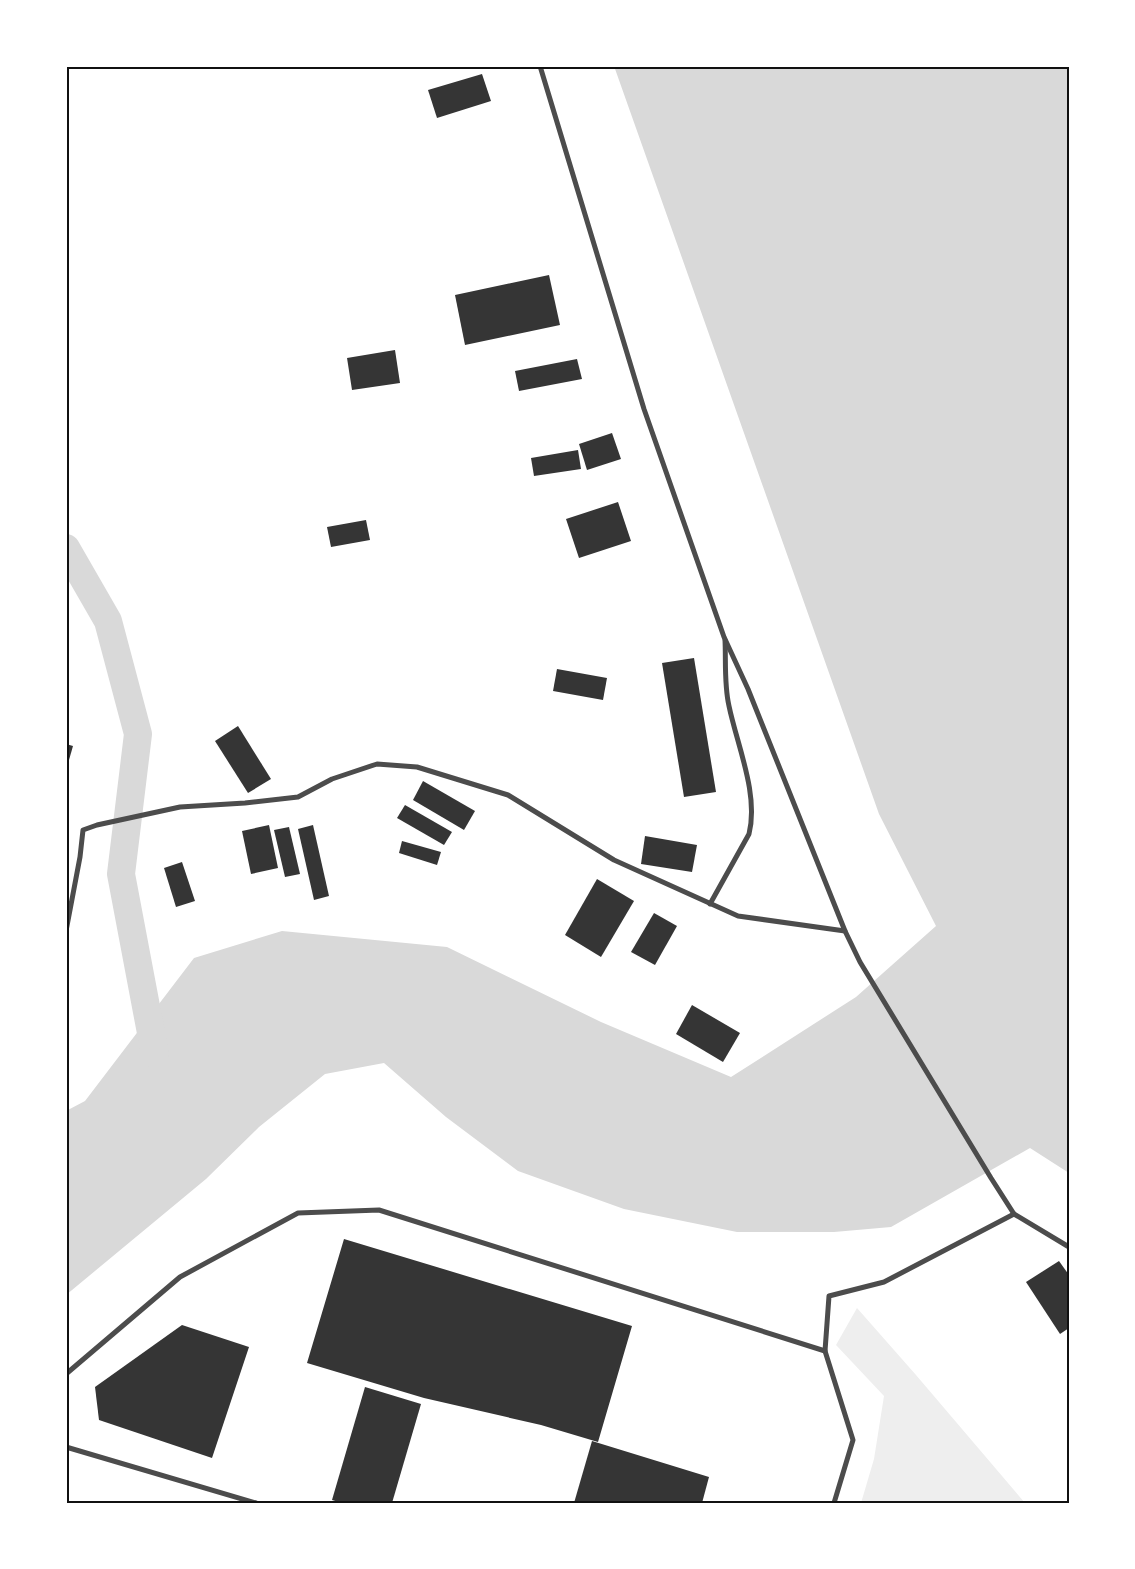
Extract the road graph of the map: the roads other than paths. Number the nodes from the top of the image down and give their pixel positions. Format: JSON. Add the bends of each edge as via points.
{"nodes":[{"id":1,"x":540,"y":66,"type":"edge"},
{"id":2,"x":724,"y":637,"type":"junction"},
{"id":3,"x":710,"y":904,"type":"junction"},
{"id":4,"x":66,"y":931,"type":"edge"},
{"id":5,"x":845,"y":931,"type":"junction"},
{"id":6,"x":1014,"y":1214,"type":"junction"},
{"id":7,"x":1069,"y":1247,"type":"edge"},
{"id":8,"x":825,"y":1351,"type":"junction"},
{"id":9,"x":66,"y":1374,"type":"edge"},
{"id":10,"x":66,"y":1447,"type":"edge"},
{"id":11,"x":256,"y":1503,"type":"edge"},
{"id":12,"x":834,"y":1503,"type":"edge"}],
"edges":[{"from":1,"to":2,"type":"street","via":[[644,410]]},
{"from":2,"to":3,"type":"street","via":[[728,703],[748,785],[750,827]]},
{"from":2,"to":5,"type":"street"},
{"from":3,"to":4,"type":"street","via":[[614,860],[508,794],[417,767],[376,764],[332,779],[298,797],[180,807],[97,824],[83,830]]},
{"from":3,"to":5,"type":"street","via":[[738,916]]},
{"from":5,"to":6,"type":"street","via":[[860,962]]},
{"from":6,"to":7,"type":"street"},
{"from":6,"to":8,"type":"street","via":[[884,1282],[829,1296]]},
{"from":8,"to":9,"type":"street","via":[[379,1210],[298,1213],[180,1277]]},
{"from":8,"to":12,"type":"street","via":[[853,1440]]},
{"from":10,"to":11,"type":"street"}]}
